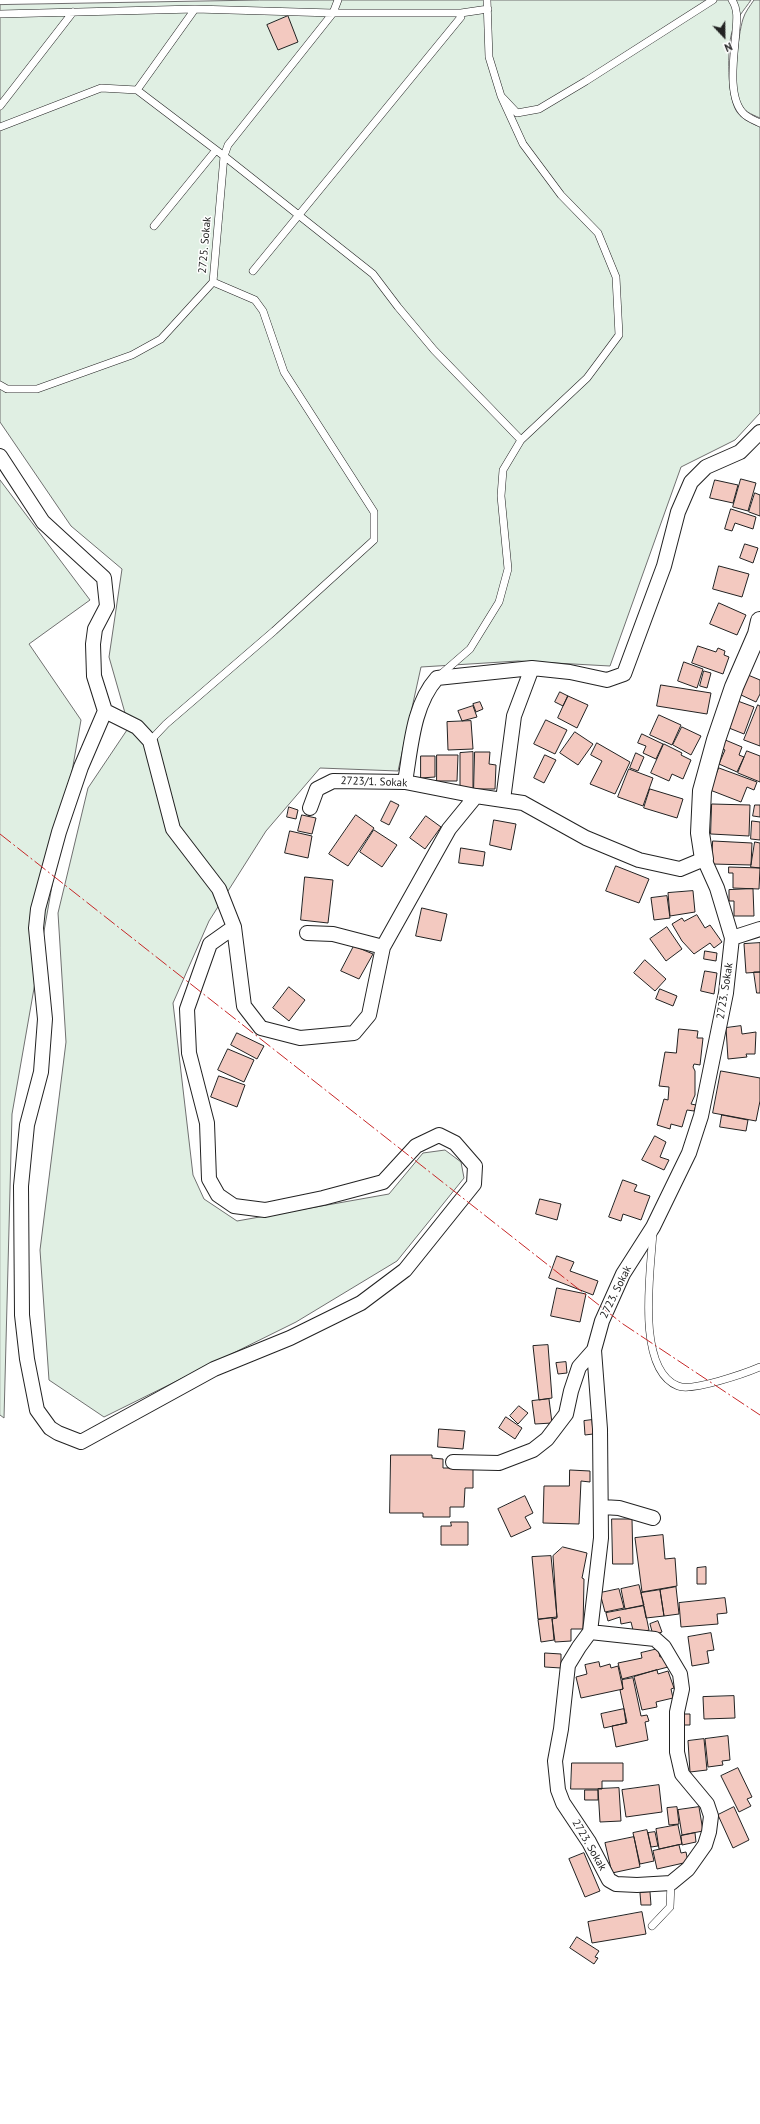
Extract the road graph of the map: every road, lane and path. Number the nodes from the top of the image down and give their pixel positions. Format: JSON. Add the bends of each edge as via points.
{"nodes":[{"id":1,"x":338,"y":0,"type":"edge"},
{"id":2,"x":487,"y":0,"type":"edge"},
{"id":3,"x":713,"y":0,"type":"edge"},
{"id":4,"x":732,"y":0,"type":"edge"},
{"id":5,"x":195,"y":9,"type":"junction"},
{"id":6,"x":488,"y":9,"type":"junction"},
{"id":7,"x":73,"y":12,"type":"junction"},
{"id":8,"x":333,"y":13,"type":"junction"},
{"id":9,"x":461,"y":13,"type":"junction"},
{"id":10,"x":0,"y":14,"type":"edge"},
{"id":11,"x":137,"y":90,"type":"junction"},
{"id":12,"x":501,"y":96,"type":"junction"},
{"id":13,"x":0,"y":106,"type":"edge"},
{"id":14,"x":760,"y":123,"type":"edge"},
{"id":15,"x":0,"y":127,"type":"edge"},
{"id":16,"x":216,"y":150,"type":"junction"},
{"id":17,"x":224,"y":156,"type":"junction"},
{"id":18,"x":298,"y":216,"type":"junction"},
{"id":19,"x":154,"y":226,"type":"dead end"},
{"id":20,"x":253,"y":271,"type":"dead end"},
{"id":21,"x":213,"y":282,"type":"junction"},
{"id":22,"x":0,"y":385,"type":"edge"},
{"id":23,"x":760,"y":432,"type":"edge"},
{"id":24,"x":521,"y":440,"type":"junction"},
{"id":25,"x":0,"y":456,"type":"edge"},
{"id":26,"x":760,"y":621,"type":"edge"},
{"id":27,"x":532,"y":668,"type":"junction"},
{"id":28,"x":437,"y":678,"type":"junction"},
{"id":29,"x":105,"y":711,"type":"junction"},
{"id":30,"x":150,"y":741,"type":"junction"},
{"id":31,"x":406,"y":782,"type":"junction"},
{"id":32,"x":476,"y":796,"type":"junction"},
{"id":33,"x":503,"y":800,"type":"junction"},
{"id":34,"x":310,"y":808,"type":"dead end"},
{"id":35,"x":704,"y":859,"type":"junction"},
{"id":36,"x":234,"y":926,"type":"junction"},
{"id":37,"x":760,"y":929,"type":"edge"},
{"id":38,"x":307,"y":933,"type":"dead end"},
{"id":39,"x":732,"y":938,"type":"junction"},
{"id":40,"x":383,"y":947,"type":"junction"},
{"id":41,"x":654,"y":1227,"type":"junction"},
{"id":42,"x":594,"y":1350,"type":"junction"},
{"id":43,"x":760,"y":1366,"type":"edge"},
{"id":44,"x":453,"y":1462,"type":"dead end"},
{"id":45,"x":602,"y":1507,"type":"junction"},
{"id":46,"x":653,"y":1518,"type":"dead end"},
{"id":47,"x":590,"y":1632,"type":"junction"},
{"id":48,"x":671,"y":1883,"type":"junction"},
{"id":49,"x":652,"y":1926,"type":"dead end"}],
"edges":[{"from":1,"to":8,"type":"lane","name":"2725. Sokak"},
{"from":2,"to":6,"type":"lane"},
{"from":3,"to":12,"type":"lane","via":[[539,109],[517,113]]},
{"from":4,"to":14,"type":"lane","via":[[736,6],[737,18],[733,78],[736,102],[743,114]]},
{"from":5,"to":7,"type":"lane"},
{"from":5,"to":8,"type":"lane"},
{"from":5,"to":11,"type":"lane"},
{"from":6,"to":9,"type":"lane"},
{"from":6,"to":12,"type":"lane","via":[[489,57]]},
{"from":7,"to":10,"type":"lane"},
{"from":7,"to":13,"type":"lane"},
{"from":8,"to":9,"type":"lane"},
{"from":8,"to":17,"type":"lane","name":"2725. Sokak","via":[[228,145]]},
{"from":9,"to":18,"type":"lane","via":[[461,17]]},
{"from":11,"to":15,"type":"lane","via":[[101,88]]},
{"from":11,"to":16,"type":"lane"},
{"from":12,"to":24,"type":"lane","via":[[523,144],[561,195],[598,233],[616,277],[619,335],[588,378]]},
{"from":16,"to":17,"type":"lane"},
{"from":16,"to":19,"type":"lane"},
{"from":17,"to":18,"type":"lane"},
{"from":17,"to":21,"type":"lane","name":"2725. Sokak"},
{"from":18,"to":20,"type":"lane"},
{"from":18,"to":24,"type":"lane","via":[[373,274],[434,350]]},
{"from":21,"to":22,"type":"lane","name":"2725. Sokak","via":[[161,339],[149,347],[37,389],[7,389]]},
{"from":21,"to":30,"type":"lane","via":[[255,300],[263,311],[284,372],[374,512],[374,540]]},
{"from":23,"to":27,"type":"street","via":[[740,452],[706,467],[691,482],[678,512],[664,566],[624,674],[607,680],[570,672]]},
{"from":24,"to":28,"type":"lane","via":[[503,470],[501,496],[508,569],[499,602],[470,649]]},
{"from":25,"to":29,"type":"street","via":[[43,522],[104,578],[107,606],[95,629],[93,644],[94,676]]},
{"from":26,"to":35,"type":"street","name":"2723. Sokak","via":[[757,634],[731,693],[702,791],[700,833]]},
{"from":27,"to":28,"type":"street"},
{"from":27,"to":33,"type":"street","via":[[514,716]]},
{"from":28,"to":31,"type":"street","via":[[430,686],[415,724]]},
{"from":29,"to":30,"type":"street","via":[[137,727]]},
{"from":29,"to":36,"type":"street","via":[[81,767],[59,832],[38,909],[36,928],[45,1019],[41,1072],[27,1125],[21,1186],[22,1315],[33,1392],[37,1410],[43,1419],[50,1428],[68,1438],[81,1442],[214,1369],[290,1338],[361,1303],[405,1270],[474,1184],[475,1166],[455,1143],[439,1135],[416,1146],[383,1182],[265,1210],[234,1206],[218,1195],[209,1179],[207,1123],[188,1053],[187,1009],[210,944]]},
{"from":30,"to":36,"type":"street","via":[[173,829],[219,888]]},
{"from":31,"to":32,"type":"street","name":"2723/1. Sokak"},
{"from":31,"to":34,"type":"street","name":"2723/1. Sokak","via":[[333,781],[317,789]]},
{"from":32,"to":33,"type":"street","name":"2723/1. Sokak"},
{"from":32,"to":40,"type":"street","via":[[449,829]]},
{"from":33,"to":35,"type":"street","name":"2723/1. Sokak","via":[[523,803],[586,838],[639,860],[680,869]]},
{"from":35,"to":39,"type":"street","name":"2723. Sokak","via":[[717,888]]},
{"from":36,"to":40,"type":"street","via":[[244,1006],[261,1028],[300,1038],[354,1033],[369,1015]]},
{"from":37,"to":39,"type":"street"},
{"from":38,"to":40,"type":"street","via":[[333,934]]},
{"from":39,"to":41,"type":"street","name":"2723. Sokak","via":[[726,994],[702,1116],[689,1153]]},
{"from":41,"to":42,"type":"street","name":"2723. Sokak","via":[[623,1274],[602,1321]]},
{"from":41,"to":43,"type":"lane","via":[[649,1299],[650,1335],[653,1354],[664,1377],[679,1387],[691,1387],[743,1374]]},
{"from":42,"to":44,"type":"street","name":"2723. Sokak","via":[[579,1367],[566,1414],[547,1439],[533,1450],[499,1463]]},
{"from":42,"to":45,"type":"street","name":"2723. Sokak"},
{"from":45,"to":46,"type":"street","via":[[619,1508]]},
{"from":45,"to":47,"type":"street","name":"2723. Sokak"},
{"from":47,"to":48,"type":"street","name":"2723. Sokak","via":[[568,1665],[555,1761],[558,1790],[563,1803],[589,1842],[609,1880],[616,1884]]},
{"from":47,"to":48,"type":"street","via":[[655,1640],[664,1647],[680,1674],[682,1689],[678,1712],[677,1752],[682,1774],[707,1804],[711,1816],[705,1845],[688,1869]]},
{"from":48,"to":49,"type":"lane","via":[[670,1907]]}]}
